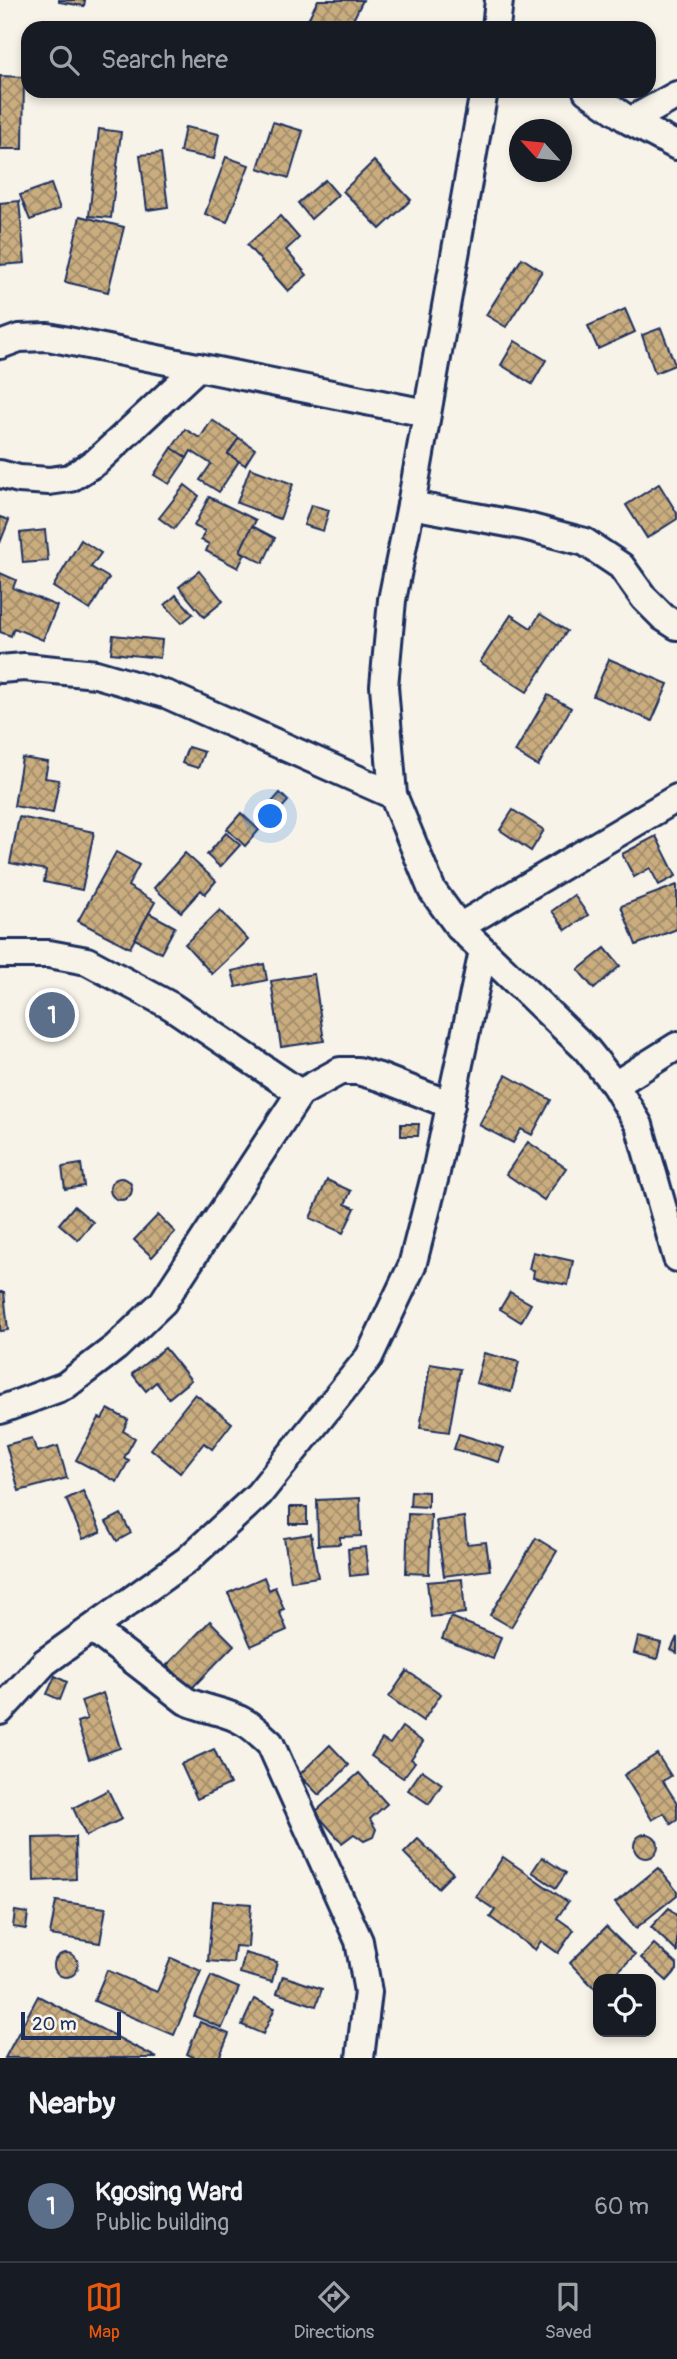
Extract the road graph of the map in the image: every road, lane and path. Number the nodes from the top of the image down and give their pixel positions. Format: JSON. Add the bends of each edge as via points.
{"nodes":[{"id":1,"x":499,"y":0,"type":"edge"},
{"id":2,"x":497,"y":21,"type":"edge"},
{"id":3,"x":677,"y":95,"type":"edge"},
{"id":4,"x":483,"y":98,"type":"edge"},
{"id":5,"x":597,"y":98,"type":"edge"},
{"id":6,"x":630,"y":121,"type":"junction"},
{"id":7,"x":677,"y":146,"type":"edge"},
{"id":8,"x":0,"y":345,"type":"edge"},
{"id":9,"x":198,"y":367,"type":"junction"},
{"id":10,"x":426,"y":413,"type":"junction"},
{"id":11,"x":0,"y":474,"type":"edge"},
{"id":12,"x":411,"y":505,"type":"junction"},
{"id":13,"x":677,"y":626,"type":"edge"},
{"id":14,"x":0,"y":669,"type":"edge"},
{"id":15,"x":393,"y":795,"type":"junction"},
{"id":16,"x":677,"y":798,"type":"edge"},
{"id":17,"x":459,"y":927,"type":"junction"},
{"id":18,"x":483,"y":951,"type":"junction"},
{"id":19,"x":0,"y":954,"type":"edge"},
{"id":20,"x":677,"y":1046,"type":"edge"},
{"id":21,"x":615,"y":1085,"type":"junction"},
{"id":22,"x":300,"y":1093,"type":"junction"},
{"id":23,"x":451,"y":1105,"type":"junction"},
{"id":24,"x":677,"y":1258,"type":"edge"},
{"id":25,"x":0,"y":1410,"type":"edge"},
{"id":26,"x":93,"y":1629,"type":"junction"},
{"id":27,"x":0,"y":1711,"type":"edge"},
{"id":28,"x":360,"y":2058,"type":"edge"}],
"edges":[{"from":1,"to":2,"type":"street"},
{"from":3,"to":6,"type":"street"},
{"from":4,"to":10,"type":"street"},
{"from":5,"to":6,"type":"street"},
{"from":6,"to":7,"type":"street"},
{"from":8,"to":9,"type":"street","via":[[19,338],[48,337]]},
{"from":9,"to":10,"type":"street"},
{"from":9,"to":11,"type":"street","via":[[96,462],[70,478],[19,480]]},
{"from":10,"to":12,"type":"street"},
{"from":12,"to":13,"type":"street","via":[[585,542],[621,566],[644,598]]},
{"from":12,"to":15,"type":"street","via":[[392,600],[384,686]]},
{"from":14,"to":15,"type":"street","via":[[96,674],[168,695]]},
{"from":15,"to":17,"type":"street","via":[[432,890]]},
{"from":16,"to":17,"type":"street"},
{"from":17,"to":18,"type":"street"},
{"from":18,"to":21,"type":"street","via":[[587,1050]]},
{"from":18,"to":23,"type":"street"},
{"from":19,"to":22,"type":"street","via":[[49,954],[87,961],[171,1006]]},
{"from":20,"to":21,"type":"street"},
{"from":21,"to":24,"type":"street","via":[[639,1125]]},
{"from":22,"to":23,"type":"street","via":[[341,1071],[358,1071]]},
{"from":22,"to":25,"type":"street","via":[[163,1302],[116,1347],[65,1386]]},
{"from":23,"to":26,"type":"street","via":[[412,1266],[369,1357],[259,1494],[187,1560]]},
{"from":26,"to":27,"type":"street","via":[[45,1662]]},
{"from":26,"to":28,"type":"street","via":[[186,1701],[244,1721],[270,1743],[359,1941],[368,1992]]}]}
